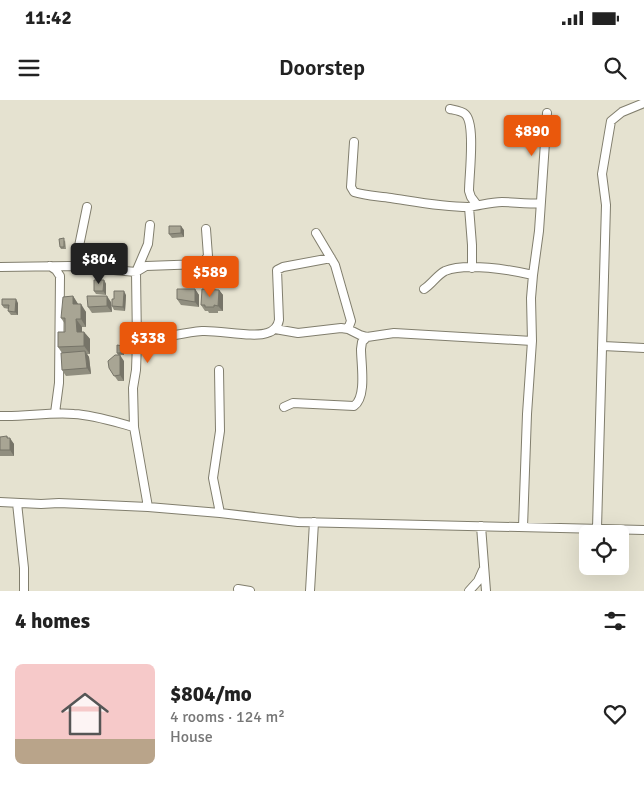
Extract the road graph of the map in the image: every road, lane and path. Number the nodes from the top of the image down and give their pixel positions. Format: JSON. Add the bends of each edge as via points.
{"nodes":[{"id":1,"x":644,"y":103,"type":"edge"},
{"id":2,"x":450,"y":109,"type":"dead end"},
{"id":3,"x":547,"y":112,"type":"dead end"},
{"id":4,"x":354,"y":142,"type":"dead end"},
{"id":5,"x":540,"y":203,"type":"junction"},
{"id":6,"x":473,"y":206,"type":"junction"},
{"id":7,"x":86,"y":207,"type":"dead end"},
{"id":8,"x":150,"y":225,"type":"dead end"},
{"id":9,"x":206,"y":229,"type":"dead end"},
{"id":10,"x":316,"y":233,"type":"dead end"},
{"id":11,"x":331,"y":258,"type":"junction"},
{"id":12,"x":50,"y":266,"type":"junction"},
{"id":13,"x":0,"y":267,"type":"edge"},
{"id":14,"x":86,"y":267,"type":"junction"},
{"id":15,"x":472,"y":268,"type":"junction"},
{"id":16,"x":136,"y":272,"type":"junction"},
{"id":17,"x":532,"y":275,"type":"junction"},
{"id":18,"x":424,"y":289,"type":"dead end"},
{"id":19,"x":275,"y":329,"type":"junction"},
{"id":20,"x":348,"y":329,"type":"junction"},
{"id":21,"x":367,"y":337,"type":"junction"},
{"id":22,"x":532,"y":341,"type":"junction"},
{"id":23,"x":137,"y":342,"type":"junction"},
{"id":24,"x":603,"y":346,"type":"junction"},
{"id":25,"x":644,"y":348,"type":"edge"},
{"id":26,"x":219,"y":370,"type":"dead end"},
{"id":27,"x":284,"y":408,"type":"dead end"},
{"id":28,"x":55,"y":414,"type":"junction"},
{"id":29,"x":0,"y":416,"type":"edge"},
{"id":30,"x":134,"y":427,"type":"junction"},
{"id":31,"x":0,"y":502,"type":"edge"},
{"id":32,"x":17,"y":503,"type":"junction"},
{"id":33,"x":148,"y":507,"type":"junction"},
{"id":34,"x":220,"y":513,"type":"junction"},
{"id":35,"x":314,"y":522,"type":"junction"},
{"id":36,"x":597,"y":525,"type":"edge"},
{"id":37,"x":481,"y":526,"type":"junction"},
{"id":38,"x":523,"y":527,"type":"junction"},
{"id":39,"x":579,"y":528,"type":"edge"},
{"id":40,"x":629,"y":529,"type":"edge"},
{"id":41,"x":644,"y":530,"type":"edge"},
{"id":42,"x":484,"y":570,"type":"junction"},
{"id":43,"x":238,"y":590,"type":"dead end"},
{"id":44,"x":311,"y":590,"type":"edge"},
{"id":45,"x":24,"y":591,"type":"edge"},
{"id":46,"x":250,"y":591,"type":"edge"},
{"id":47,"x":469,"y":591,"type":"edge"},
{"id":48,"x":486,"y":591,"type":"edge"}],
"edges":[{"from":1,"to":24,"type":"street","via":[[622,112],[611,121],[602,174],[606,205]]},
{"from":2,"to":6,"type":"street","via":[[464,112],[471,127],[470,191]]},
{"from":3,"to":5,"type":"street"},
{"from":4,"to":6,"type":"street","via":[[351,186],[354,192],[426,204]]},
{"from":5,"to":6,"type":"street","via":[[504,202]]},
{"from":5,"to":17,"type":"street"},
{"from":6,"to":15,"type":"street"},
{"from":7,"to":14,"type":"street","via":[[79,246]]},
{"from":8,"to":16,"type":"street","via":[[148,244]]},
{"from":9,"to":16,"type":"street","via":[[208,256],[202,264],[146,266]]},
{"from":10,"to":11,"type":"street"},
{"from":11,"to":19,"type":"street","via":[[276,270],[279,310]]},
{"from":11,"to":20,"type":"street","via":[[351,322]]},
{"from":12,"to":13,"type":"street"},
{"from":12,"to":14,"type":"street"},
{"from":12,"to":28,"type":"street","via":[[60,276],[59,383]]},
{"from":14,"to":16,"type":"street"},
{"from":15,"to":17,"type":"street","via":[[500,268]]},
{"from":15,"to":18,"type":"street","via":[[448,270]]},
{"from":16,"to":23,"type":"street"},
{"from":17,"to":22,"type":"street"},
{"from":19,"to":20,"type":"street","via":[[298,333]]},
{"from":19,"to":23,"type":"street","via":[[257,335],[202,331]]},
{"from":20,"to":21,"type":"street"},
{"from":21,"to":22,"type":"street","via":[[394,333]]},
{"from":21,"to":27,"type":"street","via":[[361,349],[360,402],[354,406],[293,403]]},
{"from":22,"to":38,"type":"street"},
{"from":23,"to":30,"type":"street"},
{"from":24,"to":25,"type":"street"},
{"from":24,"to":36,"type":"street"},
{"from":26,"to":34,"type":"street","via":[[220,431],[213,478]]},
{"from":28,"to":29,"type":"street"},
{"from":28,"to":30,"type":"street","via":[[87,415]]},
{"from":30,"to":33,"type":"street"},
{"from":31,"to":32,"type":"street"},
{"from":32,"to":33,"type":"street"},
{"from":32,"to":45,"type":"street"},
{"from":33,"to":34,"type":"street"},
{"from":34,"to":35,"type":"street"},
{"from":35,"to":37,"type":"street"},
{"from":35,"to":44,"type":"street"},
{"from":37,"to":38,"type":"street"},
{"from":37,"to":42,"type":"street"},
{"from":38,"to":39,"type":"street"},
{"from":40,"to":41,"type":"street"},
{"from":42,"to":47,"type":"street"},
{"from":42,"to":48,"type":"street"},
{"from":43,"to":46,"type":"street"}]}
